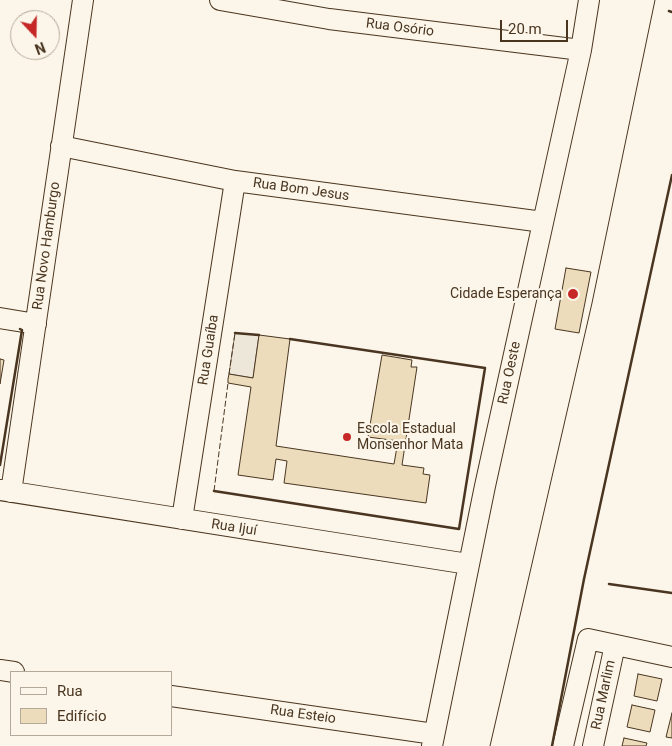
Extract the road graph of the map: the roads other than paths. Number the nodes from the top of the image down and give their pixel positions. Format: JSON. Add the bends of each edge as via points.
{"nodes":[{"id":1,"x":83,"y":0,"type":"edge"},
{"id":2,"x":220,"y":0,"type":"edge"},
{"id":3,"x":589,"y":0,"type":"edge"},
{"id":4,"x":581,"y":50,"type":"junction"},
{"id":5,"x":61,"y":146,"type":"junction"},
{"id":6,"x":235,"y":181,"type":"junction"},
{"id":7,"x":543,"y":222,"type":"junction"},
{"id":8,"x":0,"y":318,"type":"edge"},
{"id":9,"x":36,"y":324,"type":"junction"},
{"id":10,"x":6,"y":491,"type":"edge"},
{"id":11,"x":182,"y":519,"type":"junction"},
{"id":12,"x":468,"y":564,"type":"junction"},
{"id":13,"x":615,"y":645,"type":"junction"},
{"id":14,"x":672,"y":658,"type":"edge"},
{"id":15,"x":172,"y":696,"type":"edge"},
{"id":16,"x":433,"y":740,"type":"edge"},
{"id":17,"x":563,"y":746,"type":"edge"},
{"id":18,"x":593,"y":746,"type":"edge"}],
"edges":[{"from":1,"to":5,"type":"street","name":"Rua Novo Hamburgo"},
{"from":2,"to":4,"type":"street","name":"Rua Osório","via":[[329,19]]},
{"from":3,"to":4,"type":"street","name":"Rua Oeste"},
{"from":4,"to":7,"type":"street","name":"Rua Oeste"},
{"from":5,"to":6,"type":"street","name":"Rua Bom Jesus"},
{"from":5,"to":9,"type":"street","name":"Rua Novo Hamburgo"},
{"from":6,"to":7,"type":"street","name":"Rua Bom Jesus"},
{"from":6,"to":11,"type":"street","name":"Rua Guaíba"},
{"from":7,"to":12,"type":"street","name":"Rua Oeste"},
{"from":8,"to":9,"type":"street"},
{"from":9,"to":10,"type":"street","name":"Rua Novo Hamburgo"},
{"from":10,"to":11,"type":"street","name":"Rua Ijuí"},
{"from":11,"to":12,"type":"street","name":"Rua Ijuí"},
{"from":12,"to":16,"type":"street","name":"Rua Oeste"},
{"from":13,"to":14,"type":"street"},
{"from":13,"to":17,"type":"street","via":[[588,639]]},
{"from":13,"to":18,"type":"street","name":"Rua Marlim"},
{"from":15,"to":16,"type":"street","name":"Rua Esteio"}]}
